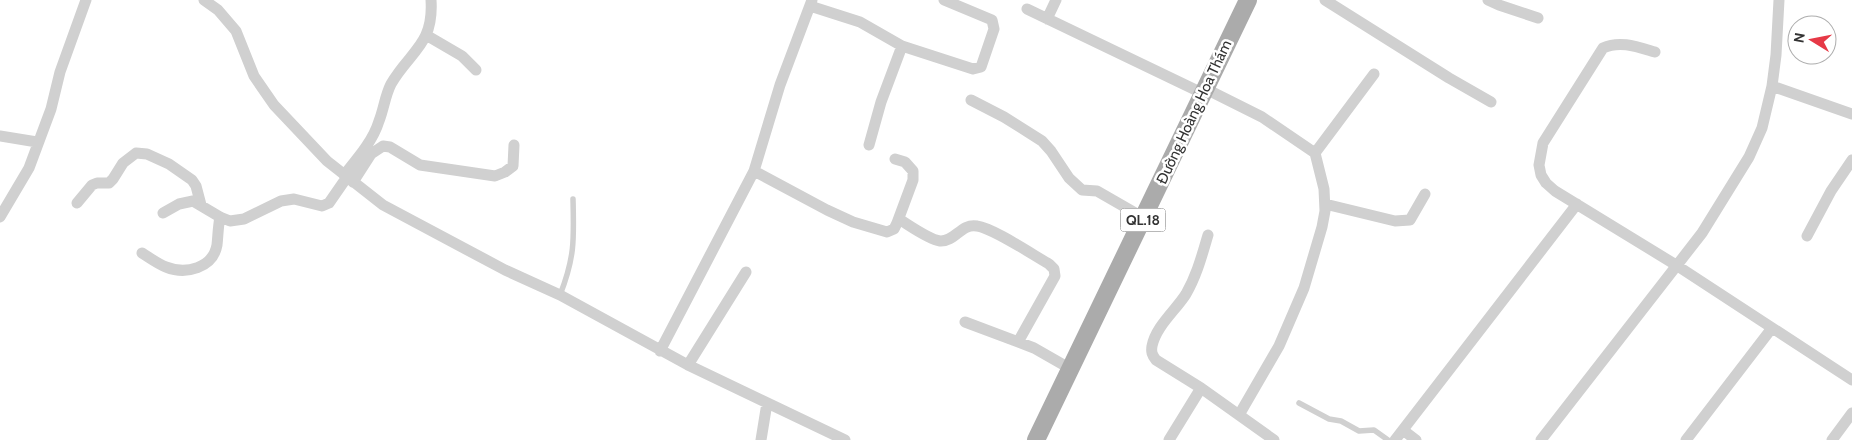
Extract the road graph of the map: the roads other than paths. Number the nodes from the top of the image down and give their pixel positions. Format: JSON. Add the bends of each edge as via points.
{"nodes":[{"id":1,"x":86,"y":0,"type":"edge"},
{"id":2,"x":204,"y":0,"type":"edge"},
{"id":3,"x":431,"y":0,"type":"edge"},
{"id":4,"x":944,"y":0,"type":"edge"},
{"id":5,"x":1056,"y":0,"type":"edge"},
{"id":6,"x":1248,"y":0,"type":"edge"},
{"id":7,"x":1325,"y":0,"type":"edge"},
{"id":8,"x":1488,"y":0,"type":"edge"},
{"id":9,"x":1779,"y":0,"type":"edge"},
{"id":10,"x":811,"y":3,"type":"edge"},
{"id":11,"x":1027,"y":9,"type":"dead end"},
{"id":12,"x":1538,"y":18,"type":"dead end"},
{"id":13,"x":1047,"y":19,"type":"junction"},
{"id":14,"x":426,"y":35,"type":"junction"},
{"id":15,"x":902,"y":46,"type":"junction"},
{"id":16,"x":1655,"y":52,"type":"dead end"},
{"id":17,"x":476,"y":70,"type":"dead end"},
{"id":18,"x":1374,"y":74,"type":"dead end"},
{"id":19,"x":1772,"y":86,"type":"junction"},
{"id":20,"x":1203,"y":90,"type":"junction"},
{"id":21,"x":971,"y":100,"type":"dead end"},
{"id":22,"x":1491,"y":102,"type":"dead end"},
{"id":23,"x":1852,"y":113,"type":"edge"},
{"id":24,"x":0,"y":136,"type":"edge"},
{"id":25,"x":38,"y":142,"type":"junction"},
{"id":26,"x":514,"y":145,"type":"dead end"},
{"id":27,"x":869,"y":145,"type":"dead end"},
{"id":28,"x":1315,"y":153,"type":"junction"},
{"id":29,"x":895,"y":159,"type":"dead end"},
{"id":30,"x":1852,"y":160,"type":"edge"},
{"id":31,"x":754,"y":171,"type":"junction"},
{"id":32,"x":1849,"y":173,"type":"edge"},
{"id":33,"x":348,"y":178,"type":"junction"},
{"id":34,"x":1425,"y":194,"type":"dead end"},
{"id":35,"x":573,"y":199,"type":"dead end"},
{"id":36,"x":77,"y":203,"type":"dead end"},
{"id":37,"x":1325,"y":204,"type":"junction"},
{"id":38,"x":1577,"y":204,"type":"junction"},
{"id":39,"x":201,"y":205,"type":"junction"},
{"id":40,"x":163,"y":213,"type":"dead end"},
{"id":41,"x":0,"y":217,"type":"edge"},
{"id":42,"x":220,"y":218,"type":"junction"},
{"id":43,"x":1144,"y":218,"type":"junction"},
{"id":44,"x":899,"y":219,"type":"junction"},
{"id":45,"x":1208,"y":235,"type":"dead end"},
{"id":46,"x":1807,"y":236,"type":"dead end"},
{"id":47,"x":142,"y":253,"type":"dead end"},
{"id":48,"x":1676,"y":265,"type":"junction"},
{"id":49,"x":746,"y":272,"type":"dead end"},
{"id":50,"x":560,"y":295,"type":"junction"},
{"id":51,"x":965,"y":322,"type":"dead end"},
{"id":52,"x":1772,"y":328,"type":"junction"},
{"id":53,"x":1018,"y":342,"type":"junction"},
{"id":54,"x":660,"y":350,"type":"junction"},
{"id":55,"x":688,"y":365,"type":"junction"},
{"id":56,"x":1069,"y":368,"type":"junction"},
{"id":57,"x":1852,"y":380,"type":"edge"},
{"id":58,"x":1201,"y":388,"type":"junction"},
{"id":59,"x":767,"y":403,"type":"junction"},
{"id":60,"x":1299,"y":403,"type":"dead end"},
{"id":61,"x":1852,"y":413,"type":"edge"},
{"id":62,"x":1239,"y":415,"type":"junction"},
{"id":63,"x":1403,"y":430,"type":"junction"},
{"id":64,"x":761,"y":440,"type":"edge"},
{"id":65,"x":845,"y":440,"type":"edge"},
{"id":66,"x":1036,"y":440,"type":"edge"},
{"id":67,"x":1169,"y":440,"type":"edge"},
{"id":68,"x":1274,"y":440,"type":"edge"},
{"id":69,"x":1388,"y":440,"type":"edge"},
{"id":70,"x":1395,"y":440,"type":"edge"},
{"id":71,"x":1416,"y":440,"type":"edge"},
{"id":72,"x":1540,"y":440,"type":"edge"},
{"id":73,"x":1686,"y":440,"type":"edge"},
{"id":74,"x":1832,"y":440,"type":"edge"}],
"edges":[{"from":1,"to":25,"type":"street"},
{"from":2,"to":33,"type":"street","via":[[218,10],[236,31],[254,76],[274,105]]},
{"from":3,"to":14,"type":"street","via":[[432,13]]},
{"from":4,"to":15,"type":"street","via":[[992,20],[994,29],[981,67],[973,69]]},
{"from":5,"to":13,"type":"street"},
{"from":6,"to":20,"type":"main road","name":"Đường Hoàng Hoa Thám","number":"QL.18"},
{"from":7,"to":22,"type":"street"},
{"from":8,"to":12,"type":"street"},
{"from":9,"to":19,"type":"street"},
{"from":10,"to":15,"type":"street","via":[[860,22]]},
{"from":10,"to":31,"type":"street","via":[[780,85]]},
{"from":11,"to":13,"type":"street"},
{"from":13,"to":20,"type":"street"},
{"from":14,"to":17,"type":"street","via":[[462,56]]},
{"from":14,"to":33,"type":"street","via":[[392,83],[379,122]]},
{"from":15,"to":27,"type":"street","via":[[880,102]]},
{"from":16,"to":38,"type":"street","via":[[1621,44],[1603,48],[1544,143],[1539,165],[1541,175],[1546,183]]},
{"from":18,"to":28,"type":"street"},
{"from":19,"to":23,"type":"street"},
{"from":19,"to":48,"type":"street","via":[[1762,128],[1749,157],[1702,233]]},
{"from":20,"to":28,"type":"street","via":[[1262,117]]},
{"from":20,"to":43,"type":"main road","name":"Đường Hoàng Hoa Thám","number":"QL.18"},
{"from":21,"to":43,"type":"street","via":[[1042,141],[1076,186],[1082,190],[1097,191]]},
{"from":24,"to":25,"type":"street"},
{"from":25,"to":41,"type":"street","via":[[29,168]]},
{"from":26,"to":33,"type":"street","via":[[513,166],[495,176],[420,165],[383,146]]},
{"from":28,"to":37,"type":"street"},
{"from":29,"to":44,"type":"street","via":[[905,162],[913,171],[913,180]]},
{"from":30,"to":32,"type":"street"},
{"from":31,"to":44,"type":"street","via":[[827,210],[870,228],[887,232],[894,229]]},
{"from":31,"to":54,"type":"street"},
{"from":32,"to":46,"type":"street","via":[[1831,191]]},
{"from":33,"to":42,"type":"street","via":[[329,203],[322,206],[294,199],[281,201],[244,220]]},
{"from":33,"to":50,"type":"street","via":[[382,205],[505,270]]},
{"from":34,"to":37,"type":"street","via":[[1410,220],[1406,221]]},
{"from":35,"to":50,"type":"lane","via":[[573,254]]},
{"from":36,"to":39,"type":"street","via":[[92,185],[113,179],[123,163],[136,153],[148,154],[169,164],[192,180]]},
{"from":37,"to":62,"type":"street","via":[[1322,227],[1304,288],[1279,346]]},
{"from":38,"to":48,"type":"street"},
{"from":38,"to":63,"type":"street"},
{"from":39,"to":40,"type":"street","via":[[193,201]]},
{"from":39,"to":42,"type":"street"},
{"from":42,"to":47,"type":"street","via":[[212,259],[200,267],[182,271],[166,267]]},
{"from":43,"to":56,"type":"main road","name":"Đường Hoàng Hoa Thám","number":"QL.18"},
{"from":44,"to":53,"type":"street","via":[[940,241],[951,238],[965,227],[980,226],[1054,269],[1055,276]]},
{"from":45,"to":58,"type":"street","via":[[1186,294],[1156,336],[1151,354]]},
{"from":48,"to":52,"type":"street"},
{"from":48,"to":72,"type":"street"},
{"from":49,"to":55,"type":"street"},
{"from":50,"to":54,"type":"street"},
{"from":51,"to":53,"type":"street"},
{"from":52,"to":57,"type":"street"},
{"from":52,"to":73,"type":"street"},
{"from":53,"to":56,"type":"street"},
{"from":54,"to":55,"type":"street"},
{"from":55,"to":59,"type":"street"},
{"from":56,"to":66,"type":"main road","name":"Đường Hoàng Hoa Thám","number":"QL.18"},
{"from":58,"to":62,"type":"street"},
{"from":58,"to":67,"type":"street"},
{"from":59,"to":64,"type":"street"},
{"from":59,"to":65,"type":"street"},
{"from":60,"to":69,"type":"lane","via":[[1359,431],[1374,430]]},
{"from":61,"to":74,"type":"street"},
{"from":62,"to":68,"type":"street"},
{"from":63,"to":70,"type":"street"},
{"from":63,"to":71,"type":"street"}]}
